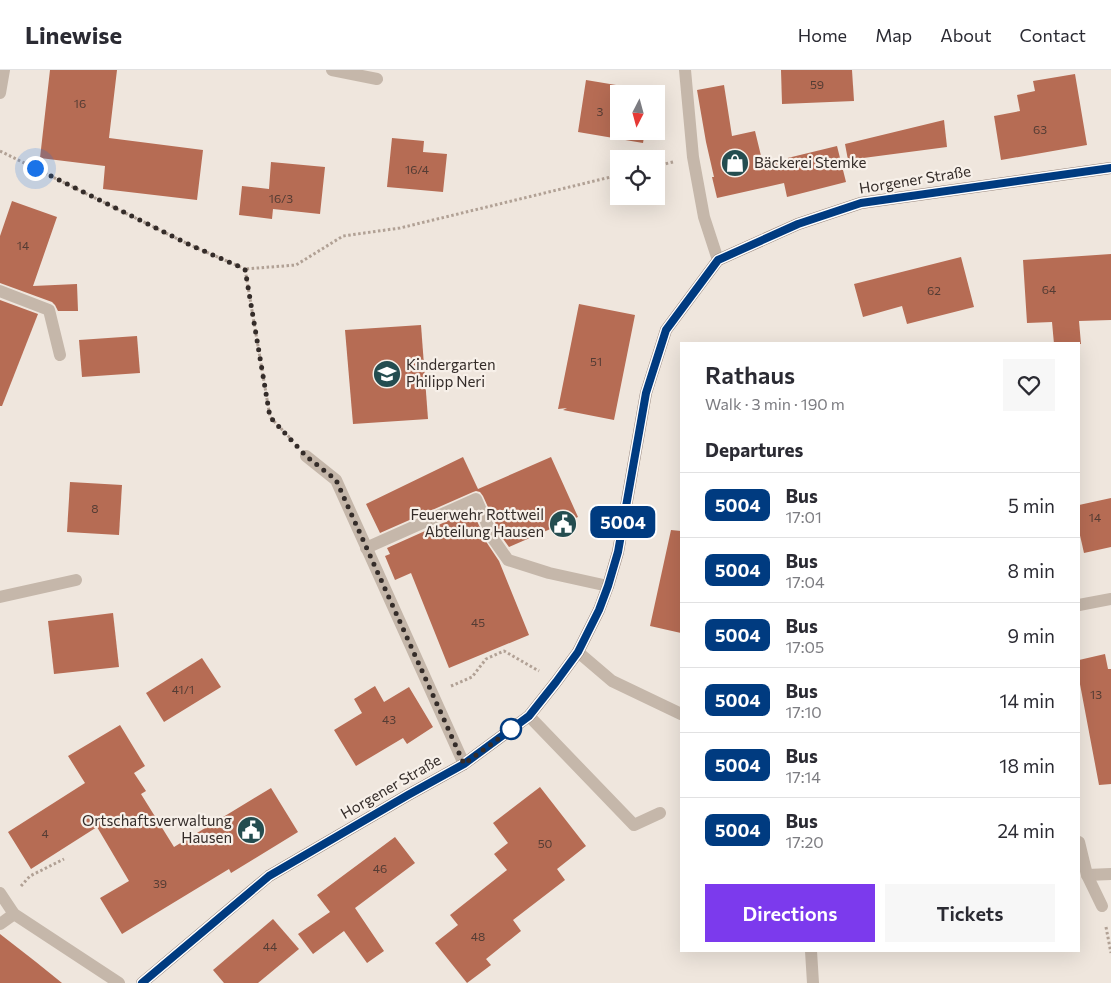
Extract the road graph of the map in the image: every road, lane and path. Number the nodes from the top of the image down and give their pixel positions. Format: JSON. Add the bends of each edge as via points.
{"nodes":[{"id":1,"x":4,"y":70,"type":"edge"},
{"id":2,"x":332,"y":70,"type":"edge"},
{"id":3,"x":685,"y":70,"type":"edge"},
{"id":4,"x":377,"y":79,"type":"dead end"},
{"id":5,"x":0,"y":93,"type":"edge"},
{"id":6,"x":0,"y":150,"type":"edge"},
{"id":7,"x":1111,"y":168,"type":"edge"},
{"id":8,"x":610,"y":178,"type":"edge"},
{"id":9,"x":718,"y":260,"type":"junction"},
{"id":10,"x":245,"y":269,"type":"junction"},
{"id":11,"x":0,"y":291,"type":"edge"},
{"id":12,"x":60,"y":355,"type":"dead end"},
{"id":13,"x":306,"y":456,"type":"joint"},
{"id":14,"x":366,"y":548,"type":"junction"},
{"id":15,"x":76,"y":580,"type":"dead end"},
{"id":16,"x":608,"y":586,"type":"junction"},
{"id":17,"x":0,"y":597,"type":"edge"},
{"id":18,"x":1111,"y":598,"type":"edge"},
{"id":19,"x":1080,"y":605,"type":"edge"},
{"id":20,"x":578,"y":652,"type":"junction"},
{"id":21,"x":556,"y":682,"type":"junction"},
{"id":22,"x":432,"y":694,"type":"junction"},
{"id":23,"x":680,"y":714,"type":"edge"},
{"id":24,"x":529,"y":716,"type":"junction"},
{"id":25,"x":464,"y":764,"type":"junction"},
{"id":26,"x":660,"y":813,"type":"dead end"},
{"id":27,"x":1080,"y":846,"type":"edge"},
{"id":28,"x":64,"y":859,"type":"dead end"},
{"id":29,"x":1111,"y":874,"type":"edge"},
{"id":30,"x":1087,"y":875,"type":"junction"},
{"id":31,"x":3,"y":897,"type":"edge"},
{"id":32,"x":1102,"y":906,"type":"joint"},
{"id":33,"x":14,"y":914,"type":"junction"},
{"id":34,"x":0,"y":924,"type":"edge"},
{"id":35,"x":811,"y":952,"type":"edge"},
{"id":36,"x":1111,"y":953,"type":"edge"},
{"id":37,"x":118,"y":983,"type":"edge"},
{"id":38,"x":142,"y":983,"type":"edge"},
{"id":39,"x":813,"y":983,"type":"edge"}],
"edges":[{"from":1,"to":5,"type":"street"},
{"from":2,"to":4,"type":"street"},
{"from":3,"to":9,"type":"street","via":[[704,217]]},
{"from":6,"to":10,"type":"path"},
{"from":7,"to":9,"type":"main road","name":"Horgener Straße","via":[[861,203],[798,224]]},
{"from":8,"to":10,"type":"path","via":[[400,228],[343,236],[296,265]]},
{"from":9,"to":16,"type":"main road","name":"Horgener Straße","via":[[666,330],[646,393],[618,552]]},
{"from":10,"to":13,"type":"path","via":[[270,417]]},
{"from":11,"to":12,"type":"street","via":[[49,310]]},
{"from":13,"to":14,"type":"street","via":[[336,480]]},
{"from":14,"to":16,"type":"street","via":[[476,499],[494,540],[508,560]]},
{"from":14,"to":22,"type":"street"},
{"from":15,"to":17,"type":"street"},
{"from":16,"to":20,"type":"main road","name":"Horgener Straße"},
{"from":18,"to":19,"type":"street"},
{"from":20,"to":21,"type":"main road","name":"Horgener Straße"},
{"from":20,"to":23,"type":"street","via":[[612,681]]},
{"from":21,"to":22,"type":"path","via":[[504,651],[486,659],[472,677]]},
{"from":21,"to":24,"type":"main road","name":"Horgener Straße"},
{"from":22,"to":25,"type":"street"},
{"from":24,"to":25,"type":"main road","name":"Horgener Straße"},
{"from":24,"to":26,"type":"street","via":[[634,825]]},
{"from":25,"to":38,"type":"main road","name":"Horgener Straße","via":[[269,876]]},
{"from":27,"to":30,"type":"street"},
{"from":28,"to":31,"type":"path","via":[[30,876]]},
{"from":29,"to":30,"type":"street"},
{"from":30,"to":32,"type":"street"},
{"from":31,"to":33,"type":"street"},
{"from":32,"to":36,"type":"path"},
{"from":33,"to":34,"type":"street"},
{"from":33,"to":37,"type":"street"},
{"from":35,"to":39,"type":"street"}]}
